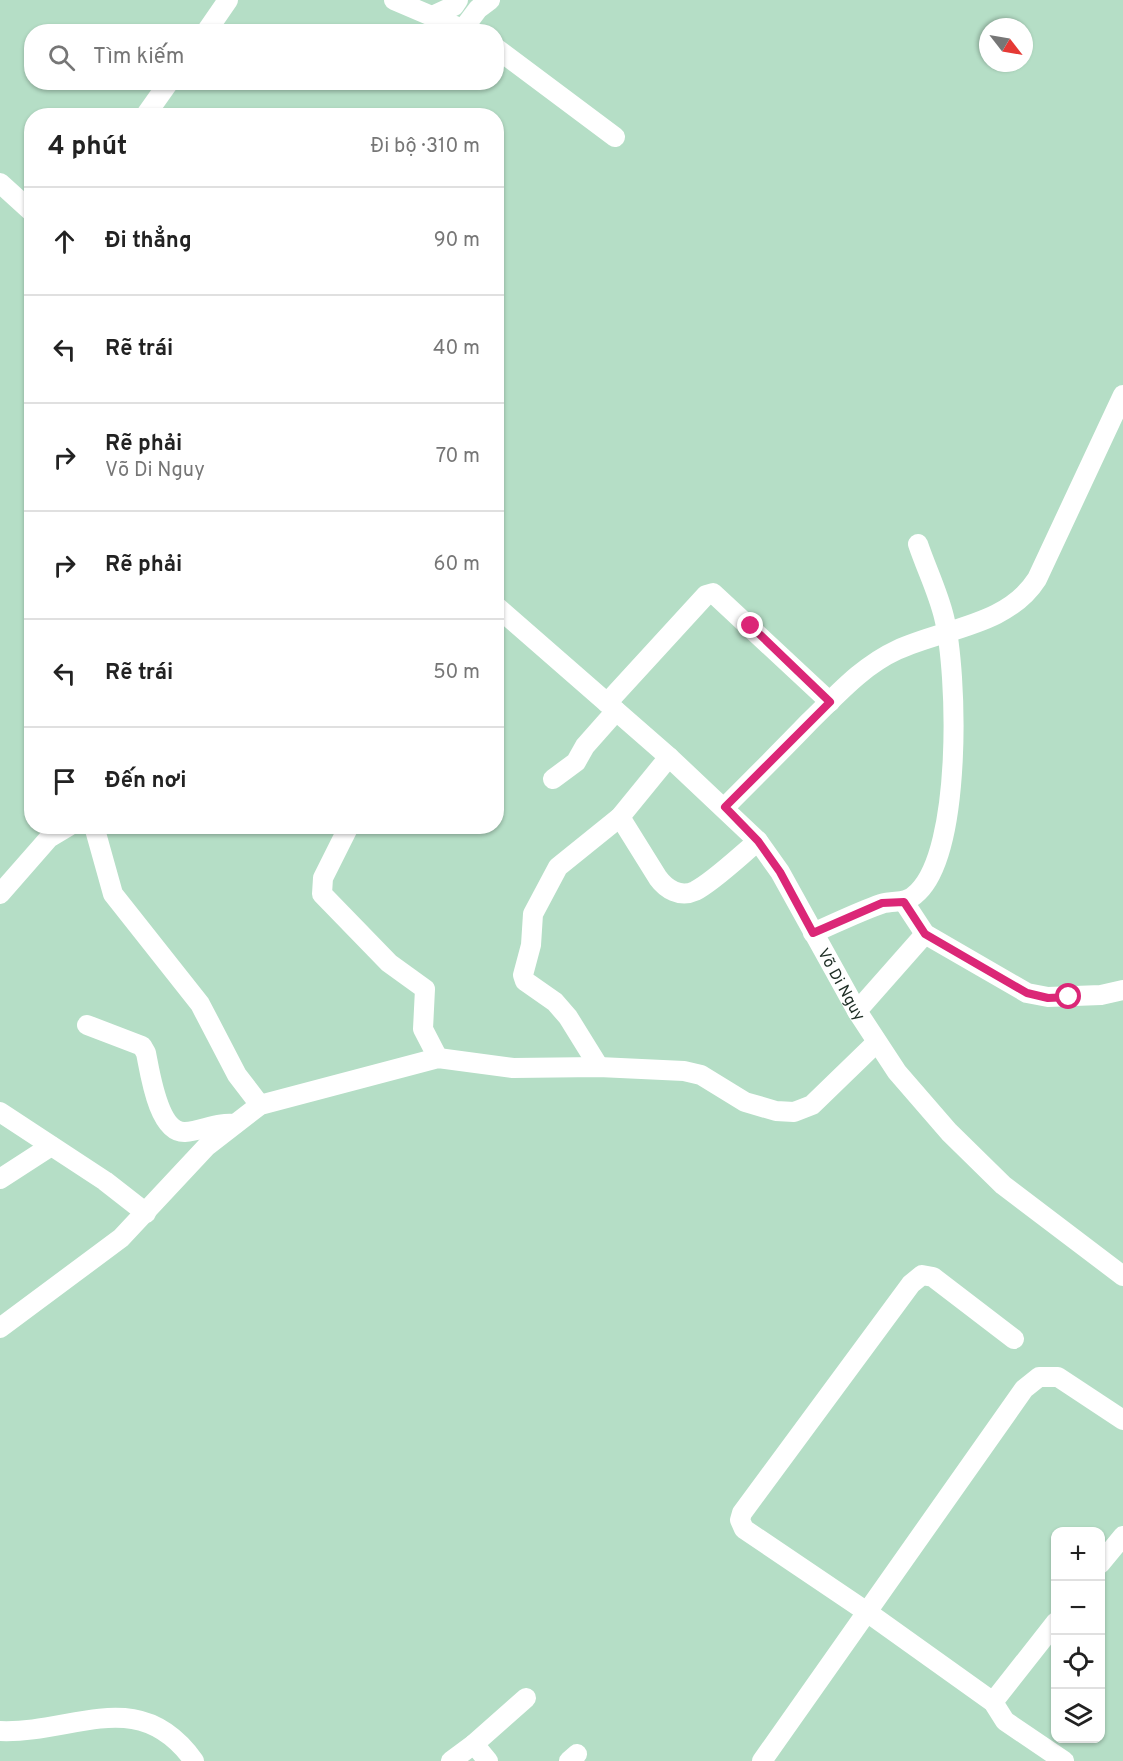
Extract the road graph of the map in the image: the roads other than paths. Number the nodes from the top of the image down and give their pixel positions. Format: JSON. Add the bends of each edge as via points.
{"nodes":[{"id":1,"x":228,"y":0,"type":"edge"},
{"id":2,"x":394,"y":0,"type":"edge"},
{"id":3,"x":458,"y":0,"type":"edge"},
{"id":4,"x":490,"y":0,"type":"edge"},
{"id":5,"x":432,"y":16,"type":"junction"},
{"id":6,"x":212,"y":24,"type":"edge"},
{"id":7,"x":451,"y":24,"type":"edge"},
{"id":8,"x":469,"y":24,"type":"edge"},
{"id":9,"x":504,"y":54,"type":"edge"},
{"id":10,"x":163,"y":90,"type":"edge"},
{"id":11,"x":151,"y":108,"type":"edge"},
{"id":12,"x":615,"y":137,"type":"dead end"},
{"id":13,"x":0,"y":183,"type":"edge"},
{"id":14,"x":24,"y":205,"type":"edge"},
{"id":15,"x":1123,"y":395,"type":"edge"},
{"id":16,"x":918,"y":544,"type":"dead end"},
{"id":17,"x":504,"y":613,"type":"edge"},
{"id":18,"x":947,"y":633,"type":"junction"},
{"id":19,"x":830,"y":702,"type":"junction"},
{"id":20,"x":611,"y":707,"type":"junction"},
{"id":21,"x":669,"y":757,"type":"junction"},
{"id":22,"x":553,"y":779,"type":"dead end"},
{"id":23,"x":725,"y":807,"type":"junction"},
{"id":24,"x":620,"y":817,"type":"junction"},
{"id":25,"x":56,"y":834,"type":"edge"},
{"id":26,"x":96,"y":834,"type":"edge"},
{"id":27,"x":345,"y":834,"type":"edge"},
{"id":28,"x":758,"y":841,"type":"junction"},
{"id":29,"x":0,"y":894,"type":"edge"},
{"id":30,"x":904,"y":902,"type":"junction"},
{"id":31,"x":813,"y":933,"type":"junction"},
{"id":32,"x":925,"y":934,"type":"junction"},
{"id":33,"x":1123,"y":990,"type":"edge"},
{"id":34,"x":857,"y":1011,"type":"junction"},
{"id":35,"x":87,"y":1025,"type":"dead end"},
{"id":36,"x":876,"y":1043,"type":"junction"},
{"id":37,"x":438,"y":1058,"type":"junction"},
{"id":38,"x":600,"y":1067,"type":"junction"},
{"id":39,"x":260,"y":1105,"type":"junction"},
{"id":40,"x":0,"y":1112,"type":"edge"},
{"id":41,"x":235,"y":1124,"type":"junction"},
{"id":42,"x":51,"y":1146,"type":"junction"},
{"id":43,"x":0,"y":1179,"type":"edge"},
{"id":44,"x":146,"y":1213,"type":"junction"},
{"id":45,"x":1121,"y":1270,"type":"edge"},
{"id":46,"x":0,"y":1328,"type":"edge"},
{"id":47,"x":1014,"y":1340,"type":"dead end"},
{"id":48,"x":1123,"y":1420,"type":"edge"},
{"id":49,"x":1123,"y":1536,"type":"edge"},
{"id":50,"x":1105,"y":1559,"type":"edge"},
{"id":51,"x":867,"y":1612,"type":"junction"},
{"id":52,"x":1051,"y":1628,"type":"edge"},
{"id":53,"x":526,"y":1698,"type":"dead end"},
{"id":54,"x":993,"y":1702,"type":"junction"},
{"id":55,"x":0,"y":1731,"type":"edge"},
{"id":56,"x":474,"y":1744,"type":"junction"},
{"id":57,"x":194,"y":1761,"type":"edge"},
{"id":58,"x":451,"y":1761,"type":"edge"},
{"id":59,"x":488,"y":1761,"type":"edge"},
{"id":60,"x":762,"y":1761,"type":"edge"},
{"id":61,"x":1064,"y":1761,"type":"edge"}],
"edges":[{"from":1,"to":6,"type":"street"},
{"from":2,"to":5,"type":"street"},
{"from":3,"to":5,"type":"street","via":[[454,6]]},
{"from":4,"to":8,"type":"street","via":[[478,9]]},
{"from":5,"to":7,"type":"street"},
{"from":9,"to":12,"type":"street"},
{"from":10,"to":11,"type":"street"},
{"from":13,"to":14,"type":"street"},
{"from":15,"to":18,"type":"street","via":[[1033,585],[998,614]]},
{"from":16,"to":18,"type":"street"},
{"from":17,"to":20,"type":"street","name":"Võ Di Nguy"},
{"from":18,"to":19,"type":"street","via":[[885,656]]},
{"from":18,"to":30,"type":"street","via":[[953,726],[952,789],[937,858],[928,880]]},
{"from":19,"to":20,"type":"street","via":[[713,593],[706,595]]},
{"from":19,"to":23,"type":"street"},
{"from":20,"to":21,"type":"street","name":"Võ Di Nguy"},
{"from":20,"to":22,"type":"street","via":[[575,764]]},
{"from":21,"to":23,"type":"street","name":"Võ Di Nguy"},
{"from":21,"to":24,"type":"street"},
{"from":23,"to":28,"type":"street","name":"Võ Di Nguy"},
{"from":24,"to":28,"type":"street","via":[[664,887],[674,892],[694,892]]},
{"from":24,"to":38,"type":"street","via":[[568,856],[551,878],[533,914],[531,945],[523,975],[528,984],[555,1002],[568,1017]]},
{"from":25,"to":29,"type":"street"},
{"from":26,"to":39,"type":"street","via":[[113,894],[200,1004],[237,1075]]},
{"from":27,"to":37,"type":"street","via":[[323,878],[322,894],[389,963],[425,989],[423,1029]]},
{"from":28,"to":31,"type":"street","name":"Võ Di Nguy"},
{"from":30,"to":31,"type":"street","via":[[882,903]]},
{"from":30,"to":32,"type":"street"},
{"from":31,"to":34,"type":"street","name":"Võ Di Nguy"},
{"from":32,"to":33,"type":"street","via":[[1036,996],[1101,995]]},
{"from":32,"to":34,"type":"street"},
{"from":34,"to":36,"type":"street","name":"Võ Di Nguy"},
{"from":35,"to":41,"type":"street","via":[[142,1046],[158,1104],[174,1129],[183,1132]]},
{"from":36,"to":38,"type":"street","via":[[812,1105],[794,1112],[745,1102],[692,1072]]},
{"from":36,"to":45,"type":"street","name":"Võ Di Nguy","via":[[949,1132],[1003,1185]]},
{"from":37,"to":38,"type":"street","via":[[513,1068]]},
{"from":37,"to":39,"type":"street"},
{"from":39,"to":41,"type":"street"},
{"from":40,"to":42,"type":"street"},
{"from":41,"to":44,"type":"street","via":[[207,1146]]},
{"from":42,"to":43,"type":"street"},
{"from":42,"to":44,"type":"street"},
{"from":44,"to":46,"type":"street","via":[[121,1238]]},
{"from":47,"to":51,"type":"street","via":[[933,1277],[922,1275],[911,1284],[742,1512],[744,1529]]},
{"from":48,"to":51,"type":"street","via":[[1058,1377],[1039,1377],[1030,1383]]},
{"from":49,"to":50,"type":"street"},
{"from":51,"to":54,"type":"street"},
{"from":51,"to":60,"type":"street"},
{"from":52,"to":54,"type":"street"},
{"from":53,"to":56,"type":"street"},
{"from":54,"to":61,"type":"street","via":[[1005,1721]]},
{"from":55,"to":57,"type":"street","via":[[88,1719],[133,1718],[162,1729]]},
{"from":56,"to":58,"type":"street"},
{"from":56,"to":59,"type":"street"}]}
